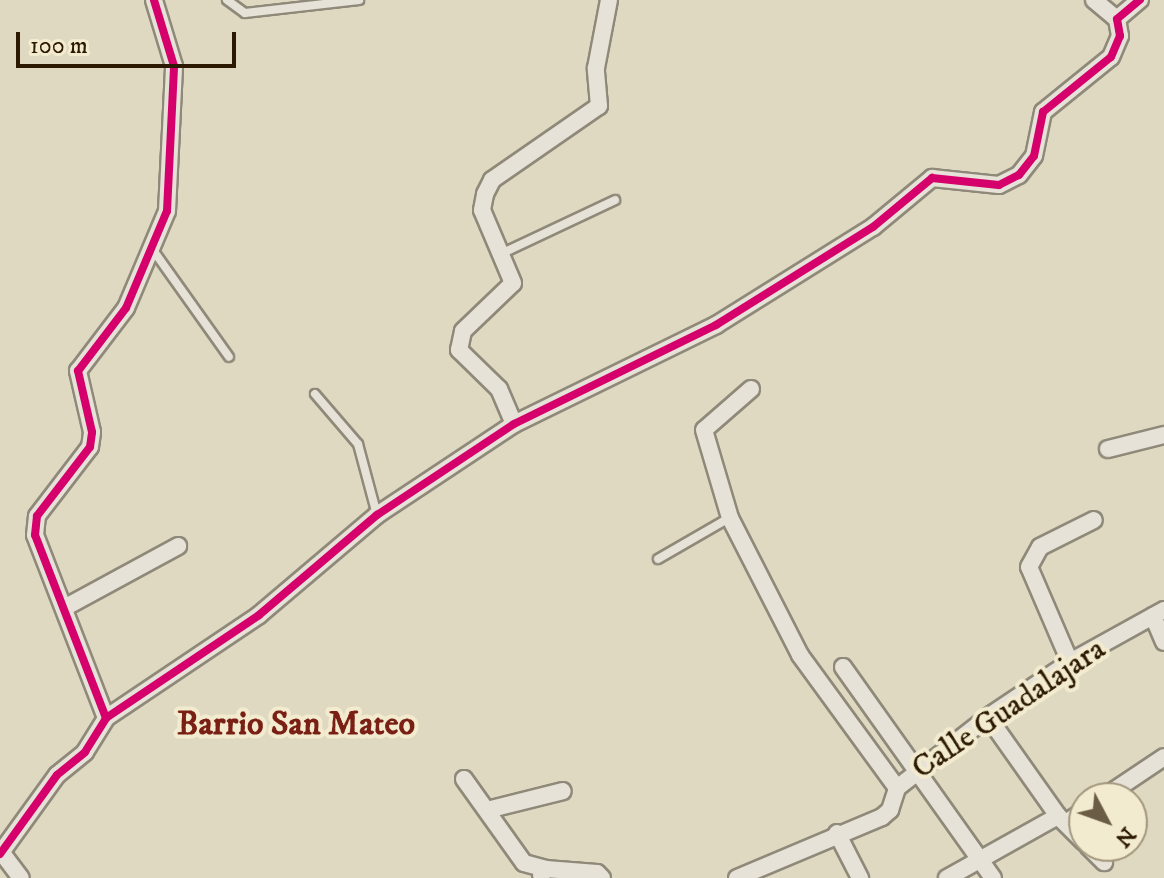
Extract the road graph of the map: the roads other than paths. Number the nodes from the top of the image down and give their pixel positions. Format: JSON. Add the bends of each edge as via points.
{"nodes":[{"id":1,"x":154,"y":0,"type":"edge"},
{"id":2,"x":227,"y":0,"type":"edge"},
{"id":3,"x":359,"y":0,"type":"edge"},
{"id":4,"x":609,"y":0,"type":"edge"},
{"id":5,"x":1094,"y":0,"type":"edge"},
{"id":6,"x":1140,"y":0,"type":"edge"},
{"id":7,"x":1117,"y":19,"type":"junction"},
{"id":8,"x":615,"y":200,"type":"dead end"},
{"id":9,"x":153,"y":250,"type":"junction"},
{"id":10,"x":503,"y":253,"type":"junction"},
{"id":11,"x":229,"y":357,"type":"dead end"},
{"id":12,"x":751,"y":389,"type":"dead end"},
{"id":13,"x":315,"y":394,"type":"dead end"},
{"id":14,"x":514,"y":424,"type":"junction"},
{"id":15,"x":1164,"y":435,"type":"edge"},
{"id":16,"x":1108,"y":449,"type":"dead end"},
{"id":17,"x":377,"y":515,"type":"junction"},
{"id":18,"x":730,"y":518,"type":"junction"},
{"id":19,"x":1094,"y":520,"type":"dead end"},
{"id":20,"x":178,"y":546,"type":"dead end"},
{"id":21,"x":658,"y":559,"type":"dead end"},
{"id":22,"x":64,"y":608,"type":"junction"},
{"id":23,"x":1158,"y":613,"type":"edge"},
{"id":24,"x":1164,"y":642,"type":"edge"},
{"id":25,"x":1070,"y":662,"type":"junction"},
{"id":26,"x":843,"y":667,"type":"dead end"},
{"id":27,"x":988,"y":717,"type":"junction"},
{"id":28,"x":106,"y":718,"type":"junction"},
{"id":29,"x":1164,"y":757,"type":"edge"},
{"id":30,"x":916,"y":770,"type":"junction"},
{"id":31,"x":464,"y":779,"type":"dead end"},
{"id":32,"x":1127,"y":782,"type":"edge"},
{"id":33,"x":897,"y":788,"type":"junction"},
{"id":34,"x":563,"y":791,"type":"dead end"},
{"id":35,"x":487,"y":810,"type":"junction"},
{"id":36,"x":1068,"y":817,"type":"edge"},
{"id":37,"x":1062,"y":819,"type":"junction"},
{"id":38,"x":1068,"y":825,"type":"edge"},
{"id":39,"x":837,"y":833,"type":"junction"},
{"id":40,"x":1,"y":853,"type":"edge"},
{"id":41,"x":980,"y":859,"type":"junction"},
{"id":42,"x":542,"y":873,"type":"edge"},
{"id":43,"x":21,"y":878,"type":"edge"},
{"id":44,"x":602,"y":878,"type":"edge"},
{"id":45,"x":737,"y":878,"type":"edge"},
{"id":46,"x":860,"y":878,"type":"edge"},
{"id":47,"x":947,"y":878,"type":"edge"},
{"id":48,"x":993,"y":878,"type":"edge"}],
"edges":[{"from":1,"to":9,"type":"street","via":[[174,66],[169,196]]},
{"from":2,"to":3,"type":"lane","via":[[245,13]]},
{"from":4,"to":10,"type":"street","via":[[596,68],[599,106],[492,180],[485,194],[482,210]]},
{"from":5,"to":7,"type":"street"},
{"from":6,"to":7,"type":"street"},
{"from":7,"to":14,"type":"street","via":[[1118,46],[1049,104],[1034,156],[1019,175],[999,185],[932,178],[873,227],[669,348]]},
{"from":8,"to":10,"type":"lane"},
{"from":9,"to":11,"type":"lane"},
{"from":9,"to":22,"type":"street","via":[[119,320],[78,371],[92,432],[84,461],[37,516],[38,551]]},
{"from":10,"to":14,"type":"street","via":[[513,275],[510,291],[463,331],[459,350],[499,389]]},
{"from":12,"to":18,"type":"street","via":[[704,430]]},
{"from":13,"to":17,"type":"lane","via":[[358,444]]},
{"from":14,"to":17,"type":"street"},
{"from":15,"to":16,"type":"street"},
{"from":17,"to":28,"type":"street","via":[[259,615]]},
{"from":18,"to":21,"type":"lane"},
{"from":18,"to":33,"type":"street","via":[[800,655]]},
{"from":19,"to":25,"type":"street","via":[[1040,547],[1029,567]]},
{"from":20,"to":22,"type":"street"},
{"from":22,"to":28,"type":"street"},
{"from":23,"to":24,"type":"street"},
{"from":23,"to":25,"type":"street","name":"Calle Guadalajara"},
{"from":25,"to":27,"type":"street","name":"Calle Guadalajara"},
{"from":26,"to":30,"type":"street"},
{"from":27,"to":30,"type":"street","name":"Calle Guadalajara"},
{"from":27,"to":37,"type":"street"},
{"from":28,"to":40,"type":"street","via":[[85,752],[57,775]]},
{"from":29,"to":32,"type":"street"},
{"from":30,"to":33,"type":"street","name":"Calle Guadalajara"},
{"from":30,"to":41,"type":"street"},
{"from":31,"to":35,"type":"street"},
{"from":33,"to":39,"type":"street","name":"Calle Guadalajara","via":[[882,817]]},
{"from":34,"to":35,"type":"street"},
{"from":35,"to":42,"type":"street","via":[[524,863]]},
{"from":36,"to":37,"type":"street"},
{"from":37,"to":38,"type":"street"},
{"from":37,"to":41,"type":"street"},
{"from":39,"to":45,"type":"street","name":"Calle Guadalajara"},
{"from":39,"to":46,"type":"street"},
{"from":40,"to":43,"type":"street"},
{"from":41,"to":47,"type":"street"},
{"from":41,"to":48,"type":"street"},
{"from":42,"to":44,"type":"street","via":[[597,873]]}]}
